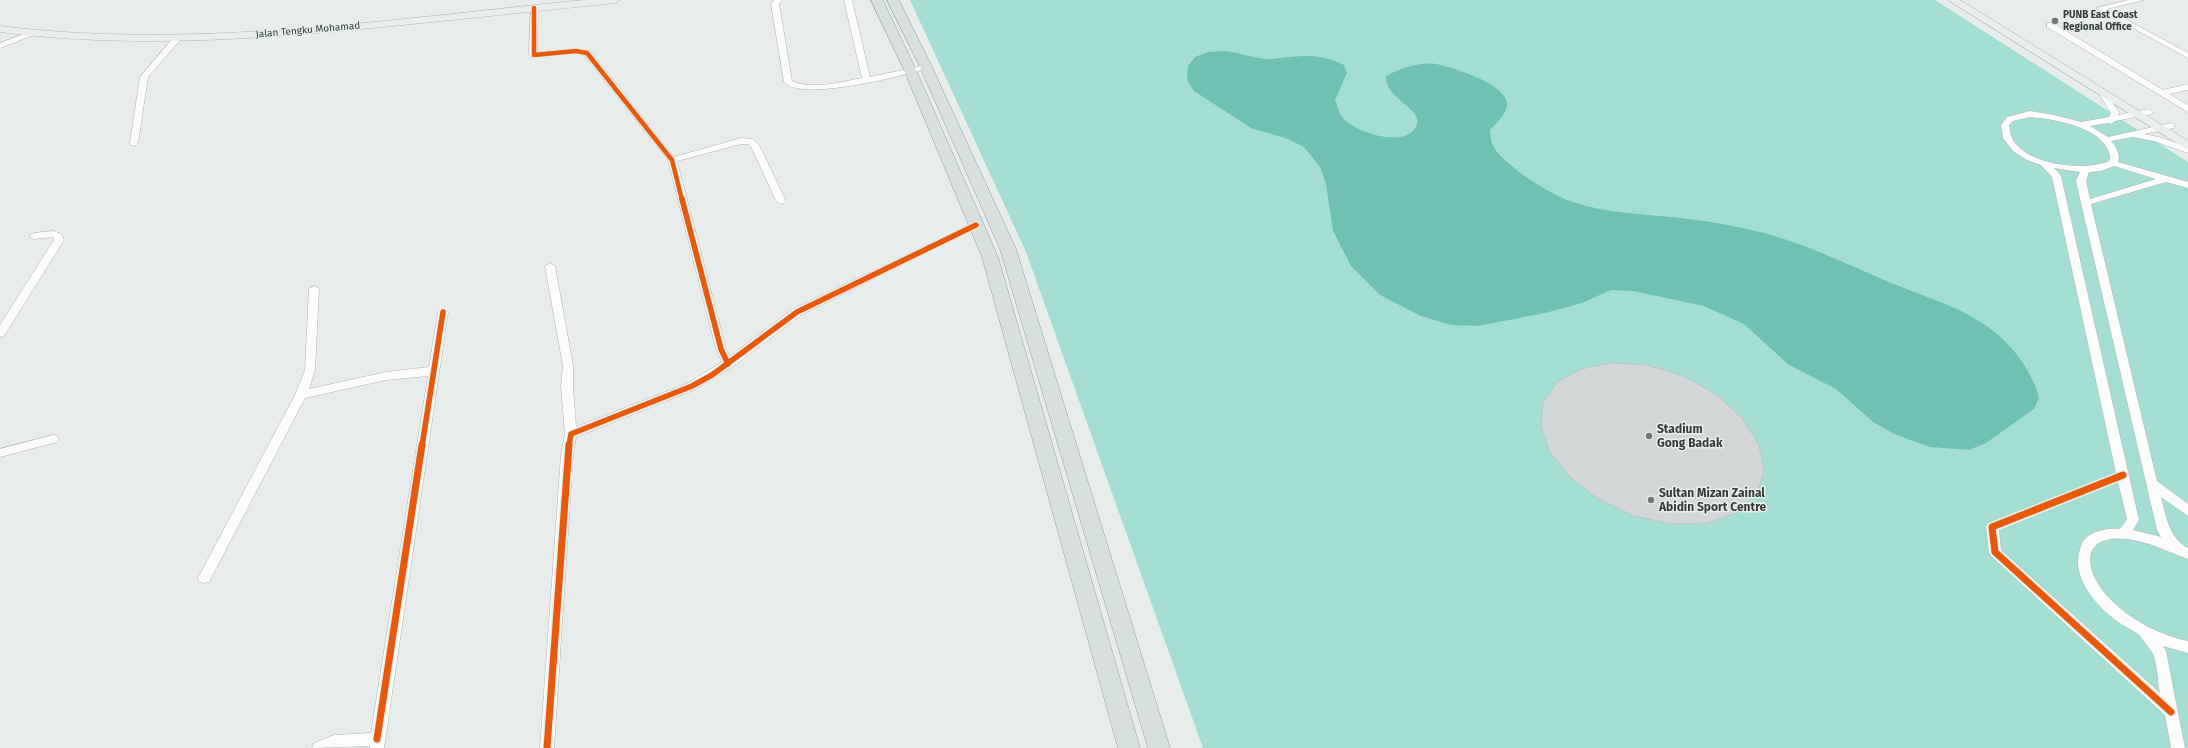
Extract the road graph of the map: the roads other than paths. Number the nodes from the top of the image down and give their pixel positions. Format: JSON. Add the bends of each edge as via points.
{"nodes":[{"id":1,"x":562,"y":0,"type":"edge"},
{"id":2,"x":615,"y":0,"type":"edge"},
{"id":3,"x":778,"y":0,"type":"edge"},
{"id":4,"x":848,"y":0,"type":"edge"},
{"id":5,"x":877,"y":0,"type":"edge"},
{"id":6,"x":893,"y":0,"type":"edge"},
{"id":7,"x":1953,"y":0,"type":"edge"},
{"id":8,"x":1966,"y":0,"type":"edge"},
{"id":9,"x":2140,"y":0,"type":"edge"},
{"id":10,"x":534,"y":8,"type":"junction"},
{"id":11,"x":1,"y":24,"type":"edge"},
{"id":12,"x":2050,"y":25,"type":"dead end"},
{"id":13,"x":32,"y":34,"type":"junction"},
{"id":14,"x":177,"y":40,"type":"junction"},
{"id":15,"x":0,"y":46,"type":"edge"},
{"id":16,"x":2188,"y":56,"type":"edge"},
{"id":17,"x":926,"y":67,"type":"junction"},
{"id":18,"x":910,"y":70,"type":"junction"},
{"id":19,"x":867,"y":80,"type":"junction"},
{"id":20,"x":2188,"y":87,"type":"edge"},
{"id":21,"x":2102,"y":92,"type":"junction"},
{"id":22,"x":2161,"y":93,"type":"junction"},
{"id":23,"x":2188,"y":109,"type":"edge"},
{"id":24,"x":2143,"y":113,"type":"junction"},
{"id":25,"x":2112,"y":121,"type":"junction"},
{"id":26,"x":2081,"y":125,"type":"junction"},
{"id":27,"x":2165,"y":127,"type":"junction"},
{"id":28,"x":2127,"y":135,"type":"junction"},
{"id":29,"x":2188,"y":136,"type":"edge"},
{"id":30,"x":2106,"y":140,"type":"junction"},
{"id":31,"x":134,"y":143,"type":"dead end"},
{"id":32,"x":2188,"y":146,"type":"edge"},
{"id":33,"x":2188,"y":150,"type":"edge"},
{"id":34,"x":672,"y":160,"type":"junction"},
{"id":35,"x":2044,"y":163,"type":"junction"},
{"id":36,"x":2113,"y":163,"type":"junction"},
{"id":37,"x":2085,"y":171,"type":"junction"},
{"id":38,"x":2168,"y":178,"type":"junction"},
{"id":39,"x":2188,"y":185,"type":"edge"},
{"id":40,"x":781,"y":201,"type":"dead end"},
{"id":41,"x":2086,"y":203,"type":"junction"},
{"id":42,"x":976,"y":225,"type":"junction"},
{"id":43,"x":34,"y":236,"type":"dead end"},
{"id":44,"x":550,"y":266,"type":"dead end"},
{"id":45,"x":314,"y":289,"type":"dead end"},
{"id":46,"x":442,"y":312,"type":"dead end"},
{"id":47,"x":0,"y":333,"type":"edge"},
{"id":48,"x":728,"y":364,"type":"junction"},
{"id":49,"x":433,"y":371,"type":"junction"},
{"id":50,"x":301,"y":395,"type":"junction"},
{"id":51,"x":571,"y":434,"type":"junction"},
{"id":52,"x":53,"y":440,"type":"dead end"},
{"id":53,"x":0,"y":453,"type":"edge"},
{"id":54,"x":2123,"y":475,"type":"junction"},
{"id":55,"x":2152,"y":483,"type":"junction"},
{"id":56,"x":2188,"y":511,"type":"edge"},
{"id":57,"x":2124,"y":533,"type":"junction"},
{"id":58,"x":2176,"y":547,"type":"junction"},
{"id":59,"x":2188,"y":554,"type":"edge"},
{"id":60,"x":204,"y":578,"type":"dead end"},
{"id":61,"x":2144,"y":631,"type":"junction"},
{"id":62,"x":2188,"y":647,"type":"edge"},
{"id":63,"x":2171,"y":712,"type":"junction"},
{"id":64,"x":377,"y":743,"type":"edge"},
{"id":65,"x":319,"y":748,"type":"edge"},
{"id":66,"x":547,"y":748,"type":"edge"},
{"id":67,"x":1129,"y":748,"type":"edge"},
{"id":68,"x":1159,"y":748,"type":"edge"},
{"id":69,"x":2178,"y":748,"type":"edge"}],
"edges":[{"from":1,"to":11,"type":"main road","name":"Jalan Tengku Mohamad","via":[[222,32],[137,33]]},
{"from":2,"to":10,"type":"main road","name":"Jalan Tengku Mohamad"},
{"from":3,"to":19,"type":"street","via":[[775,4],[788,82],[791,85],[805,87]]},
{"from":4,"to":19,"type":"street"},
{"from":5,"to":18,"type":"main road"},
{"from":6,"to":17,"type":"main road"},
{"from":7,"to":21,"type":"main road"},
{"from":8,"to":24,"type":"main road"},
{"from":9,"to":16,"type":"street","via":[[2100,8]]},
{"from":10,"to":14,"type":"main road","name":"Jalan Tengku Mohamad","via":[[274,34]]},
{"from":10,"to":34,"type":"street","via":[[534,55],[576,51],[587,53]]},
{"from":11,"to":13,"type":"main road","name":"Jalan Tengku Mohamad"},
{"from":12,"to":22,"type":"street"},
{"from":13,"to":14,"type":"main road","name":"Jalan Tengku Mohamad"},
{"from":13,"to":15,"type":"street"},
{"from":14,"to":31,"type":"street","via":[[144,77]]},
{"from":17,"to":18,"type":"street"},
{"from":17,"to":68,"type":"main road","via":[[1008,249]]},
{"from":18,"to":19,"type":"street"},
{"from":18,"to":42,"type":"main road"},
{"from":20,"to":22,"type":"street"},
{"from":21,"to":24,"type":"main road"},
{"from":21,"to":25,"type":"street","via":[[2115,113]]},
{"from":22,"to":23,"type":"street"},
{"from":24,"to":25,"type":"street"},
{"from":24,"to":27,"type":"main road"},
{"from":25,"to":26,"type":"street"},
{"from":26,"to":30,"type":"street"},
{"from":26,"to":35,"type":"street","via":[[2045,115],[2024,115],[2010,119],[2004,130],[2012,144]]},
{"from":27,"to":28,"type":"street"},
{"from":27,"to":29,"type":"main road"},
{"from":27,"to":32,"type":"main road"},
{"from":28,"to":30,"type":"street"},
{"from":28,"to":33,"type":"street","via":[[2156,139]]},
{"from":30,"to":36,"type":"street","via":[[2115,153]]},
{"from":34,"to":40,"type":"street","via":[[750,140],[755,145]]},
{"from":34,"to":48,"type":"street","via":[[721,349]]},
{"from":35,"to":37,"type":"street"},
{"from":35,"to":54,"type":"street","via":[[2056,176]]},
{"from":36,"to":37,"type":"street","via":[[2107,168]]},
{"from":36,"to":38,"type":"street"},
{"from":37,"to":41,"type":"street","via":[[2081,181]]},
{"from":38,"to":39,"type":"street"},
{"from":38,"to":41,"type":"street"},
{"from":41,"to":55,"type":"street"},
{"from":42,"to":48,"type":"street","via":[[797,312]]},
{"from":42,"to":67,"type":"main road","via":[[990,257]]},
{"from":43,"to":47,"type":"street","via":[[54,234],[59,240]]},
{"from":44,"to":51,"type":"street","via":[[568,366]]},
{"from":45,"to":50,"type":"street","via":[[310,370]]},
{"from":46,"to":49,"type":"street"},
{"from":48,"to":51,"type":"street","via":[[692,386]]},
{"from":49,"to":50,"type":"street","via":[[386,376]]},
{"from":49,"to":64,"type":"street"},
{"from":50,"to":60,"type":"street"},
{"from":51,"to":66,"type":"street","via":[[567,455]]},
{"from":52,"to":53,"type":"street"},
{"from":54,"to":57,"type":"street","via":[[2133,520]]},
{"from":54,"to":63,"type":"street","via":[[1992,527],[1995,552]]},
{"from":55,"to":56,"type":"street"},
{"from":55,"to":58,"type":"street","via":[[2163,530]]},
{"from":57,"to":58,"type":"street","via":[[2149,537]]},
{"from":57,"to":61,"type":"street","via":[[2110,534],[2090,544],[2085,552],[2085,570],[2098,594],[2110,608]]},
{"from":58,"to":59,"type":"street"},
{"from":61,"to":62,"type":"street"},
{"from":61,"to":63,"type":"street","via":[[2159,651]]},
{"from":63,"to":69,"type":"street"},
{"from":64,"to":65,"type":"street","via":[[334,742]]}]}
